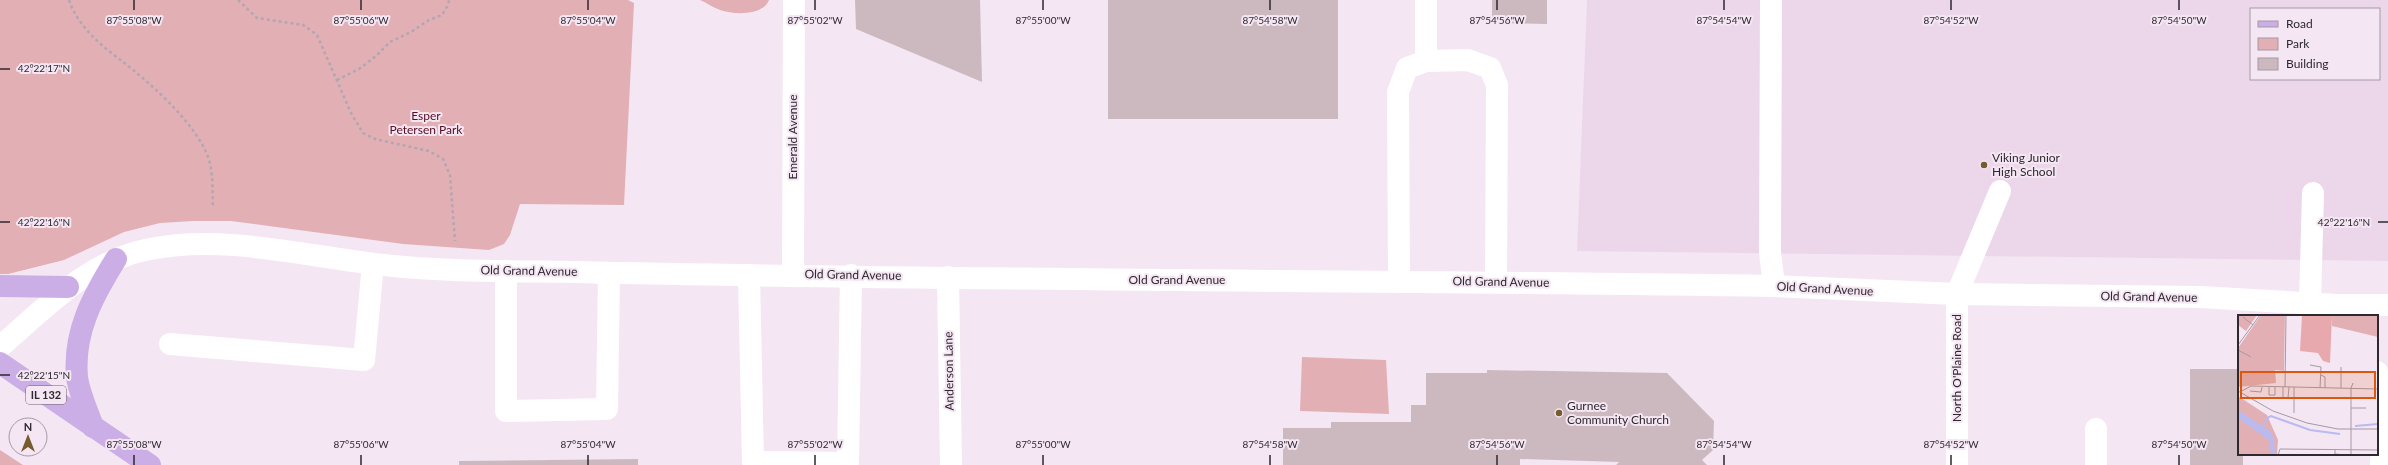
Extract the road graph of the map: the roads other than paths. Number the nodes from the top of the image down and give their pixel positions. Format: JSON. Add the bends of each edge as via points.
{"nodes":[{"id":1,"x":794,"y":0,"type":"edge"},
{"id":2,"x":1426,"y":0,"type":"edge"},
{"id":3,"x":1771,"y":0,"type":"edge"},
{"id":4,"x":1426,"y":61,"type":"junction"},
{"id":5,"x":2000,"y":191,"type":"dead end"},
{"id":6,"x":2313,"y":193,"type":"dead end"},
{"id":7,"x":116,"y":259,"type":"junction"},
{"id":8,"x":373,"y":264,"type":"junction"},
{"id":9,"x":506,"y":271,"type":"junction"},
{"id":10,"x":609,"y":273,"type":"junction"},
{"id":11,"x":749,"y":275,"type":"junction"},
{"id":12,"x":793,"y":275,"type":"junction"},
{"id":13,"x":851,"y":275,"type":"junction"},
{"id":14,"x":948,"y":277,"type":"junction"},
{"id":15,"x":1399,"y":281,"type":"junction"},
{"id":16,"x":1496,"y":282,"type":"junction"},
{"id":17,"x":0,"y":286,"type":"edge"},
{"id":18,"x":1774,"y":286,"type":"junction"},
{"id":19,"x":68,"y":287,"type":"junction"},
{"id":20,"x":1957,"y":294,"type":"junction"},
{"id":21,"x":2310,"y":303,"type":"junction"},
{"id":22,"x":2388,"y":305,"type":"edge"},
{"id":23,"x":2365,"y":310,"type":"edge"},
{"id":24,"x":170,"y":344,"type":"dead end"},
{"id":25,"x":0,"y":347,"type":"edge"},
{"id":26,"x":0,"y":363,"type":"edge"},
{"id":27,"x":2378,"y":377,"type":"edge"},
{"id":28,"x":93,"y":427,"type":"junction"},
{"id":29,"x":2096,"y":429,"type":"dead end"},
{"id":30,"x":2381,"y":464,"type":"edge"},
{"id":31,"x":150,"y":465,"type":"edge"},
{"id":32,"x":951,"y":465,"type":"edge"},
{"id":33,"x":1957,"y":465,"type":"edge"},
{"id":34,"x":2096,"y":465,"type":"edge"}],
"edges":[{"from":1,"to":12,"type":"street","name":"Emerald Avenue"},
{"from":2,"to":4,"type":"street"},
{"from":3,"to":18,"type":"street","via":[[1770,252]]},
{"from":4,"to":15,"type":"street","via":[[1407,68],[1398,92]]},
{"from":4,"to":16,"type":"street","via":[[1468,60],[1490,68],[1497,85]]},
{"from":5,"to":20,"type":"street"},
{"from":6,"to":21,"type":"street"},
{"from":7,"to":8,"type":"street","name":"Old Grand Avenue","via":[[146,249],[186,243],[230,244]]},
{"from":7,"to":19,"type":"street","name":"Old Grand Avenue"},
{"from":7,"to":28,"type":"main road","via":[[88,308],[79,335],[77,378]]},
{"from":8,"to":9,"type":"street","name":"Old Grand Avenue"},
{"from":8,"to":24,"type":"street","via":[[364,360]]},
{"from":9,"to":10,"type":"street","name":"Old Grand Avenue"},
{"from":9,"to":10,"type":"street","via":[[506,411],[607,409]]},
{"from":10,"to":11,"type":"street","name":"Old Grand Avenue"},
{"from":11,"to":12,"type":"street","name":"Old Grand Avenue"},
{"from":11,"to":13,"type":"street","via":[[753,462],[848,463]]},
{"from":12,"to":13,"type":"street","name":"Old Grand Avenue"},
{"from":13,"to":14,"type":"street","name":"Old Grand Avenue"},
{"from":14,"to":15,"type":"street","name":"Old Grand Avenue"},
{"from":14,"to":32,"type":"street","name":"Anderson Lane"},
{"from":15,"to":16,"type":"street","name":"Old Grand Avenue"},
{"from":16,"to":18,"type":"street","name":"Old Grand Avenue"},
{"from":17,"to":19,"type":"main road"},
{"from":18,"to":20,"type":"street","name":"Old Grand Avenue"},
{"from":19,"to":25,"type":"street","name":"Old Grand Avenue"},
{"from":20,"to":21,"type":"street","name":"Old Grand Avenue","via":[[2201,297]]},
{"from":20,"to":33,"type":"street","name":"North O'Plaine Road"},
{"from":21,"to":23,"type":"street","name":"Old Grand Avenue"},
{"from":22,"to":23,"type":"street","name":"Old Grand Avenue"},
{"from":26,"to":28,"type":"main road","number":"IL 132"},
{"from":27,"to":30,"type":"street","via":[[2384,405]]},
{"from":28,"to":31,"type":"main road","number":"IL 132"},
{"from":29,"to":34,"type":"street"}]}
